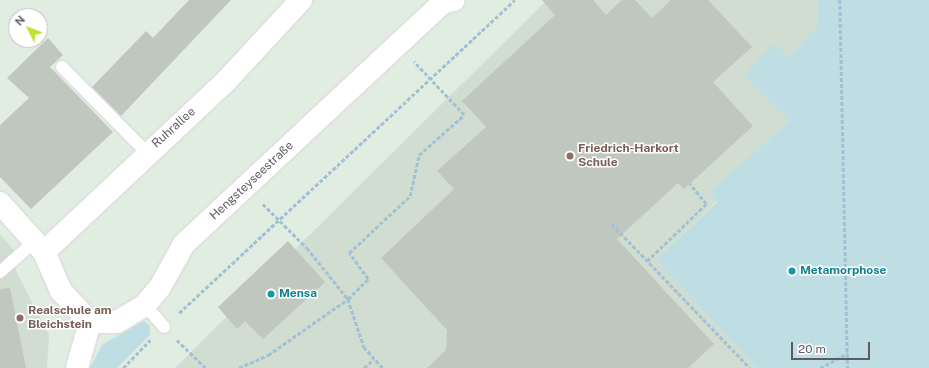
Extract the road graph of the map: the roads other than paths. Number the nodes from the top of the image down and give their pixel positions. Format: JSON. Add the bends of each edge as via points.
{"nodes":[{"id":1,"x":301,"y":0,"type":"edge"},
{"id":2,"x":454,"y":0,"type":"edge"},
{"id":3,"x":62,"y":67,"type":"dead end"},
{"id":4,"x":147,"y":154,"type":"junction"},
{"id":5,"x":0,"y":203,"type":"edge"},
{"id":6,"x":39,"y":247,"type":"junction"},
{"id":7,"x":0,"y":272,"type":"edge"},
{"id":8,"x":144,"y":305,"type":"junction"},
{"id":9,"x":90,"y":322,"type":"junction"},
{"id":10,"x":164,"y":327,"type":"road end"},
{"id":11,"x":77,"y":368,"type":"edge"}],
"edges":[{"from":1,"to":4,"type":"street","name":"Ruhrallee","via":[[227,80]]},
{"from":2,"to":8,"type":"street","name":"Hengsteyseestraße","via":[[442,3],[176,253],[160,287]]},
{"from":3,"to":4,"type":"lane"},
{"from":4,"to":6,"type":"street","name":"Ruhrallee"},
{"from":5,"to":6,"type":"street"},
{"from":6,"to":7,"type":"lane"},
{"from":6,"to":9,"type":"street","via":[[61,291]]},
{"from":8,"to":9,"type":"street","name":"Hengsteyseestraße","via":[[117,322]]},
{"from":8,"to":10,"type":"lane"},
{"from":9,"to":11,"type":"street"}]}
